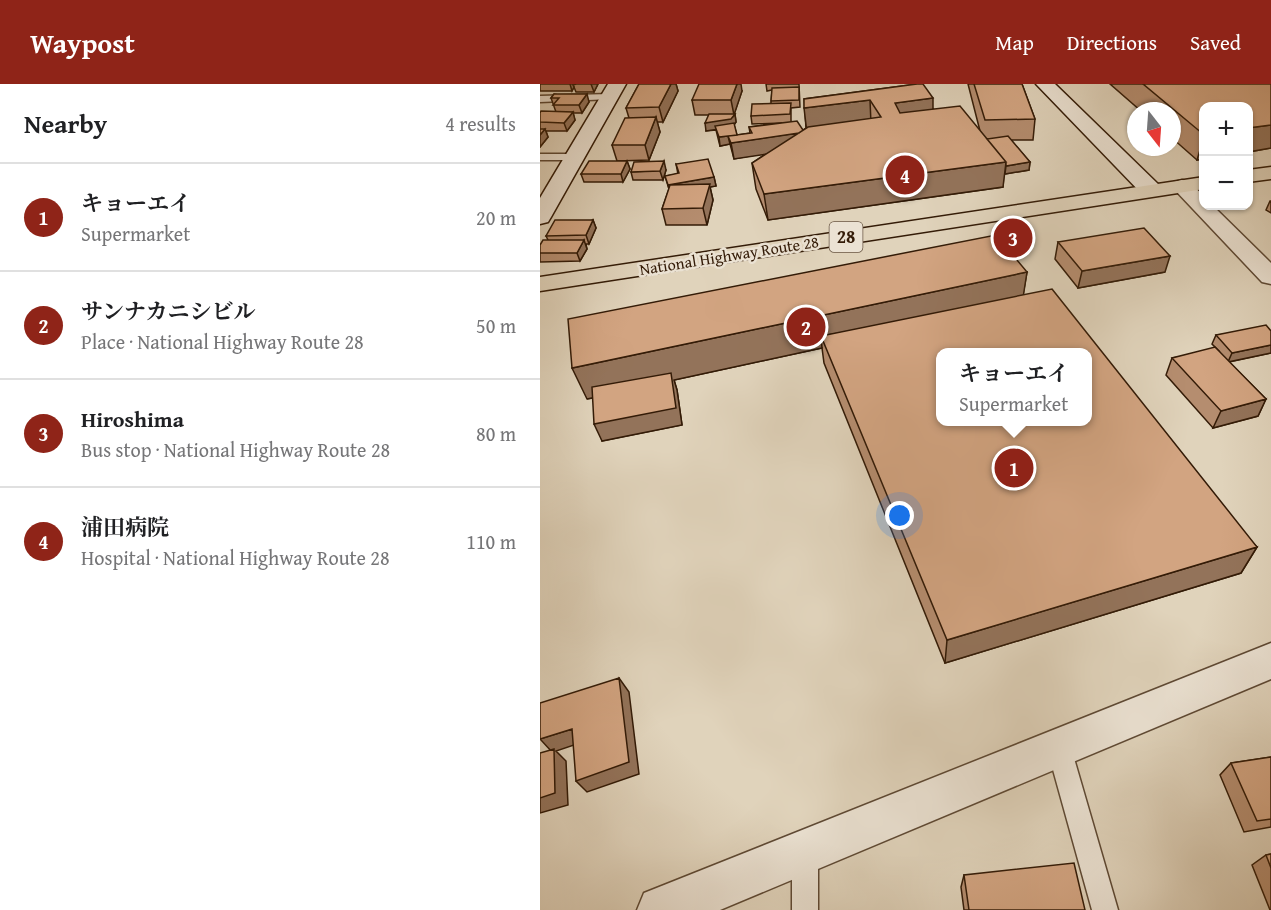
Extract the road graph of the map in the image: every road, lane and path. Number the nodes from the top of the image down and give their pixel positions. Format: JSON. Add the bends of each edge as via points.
{"nodes":[{"id":1,"x":1045,"y":84,"type":"edge"},
{"id":2,"x":613,"y":91,"type":"edge"},
{"id":3,"x":540,"y":99,"type":"edge"},
{"id":4,"x":575,"y":157,"type":"junction"},
{"id":5,"x":540,"y":158,"type":"edge"},
{"id":6,"x":1271,"y":173,"type":"edge"},
{"id":7,"x":1253,"y":175,"type":"edge"},
{"id":8,"x":1193,"y":184,"type":"edge"},
{"id":9,"x":1151,"y":190,"type":"junction"},
{"id":10,"x":542,"y":211,"type":"edge"},
{"id":11,"x":1271,"y":277,"type":"edge"},
{"id":12,"x":540,"y":284,"type":"edge"},
{"id":13,"x":1269,"y":666,"type":"edge"},
{"id":14,"x":1059,"y":748,"type":"junction"},
{"id":15,"x":805,"y":852,"type":"junction"},
{"id":16,"x":662,"y":910,"type":"edge"},
{"id":17,"x":805,"y":910,"type":"edge"},
{"id":18,"x":1105,"y":910,"type":"edge"}],
"edges":[{"from":1,"to":9,"type":"main road"},
{"from":2,"to":3,"type":"lane"},
{"from":2,"to":4,"type":"main road"},
{"from":4,"to":5,"type":"lane"},
{"from":4,"to":10,"type":"main road"},
{"from":6,"to":7,"type":"highway"},
{"from":8,"to":9,"type":"highway","name":"National Highway Route 28","number":"28"},
{"from":8,"to":11,"type":"main road"},
{"from":9,"to":12,"type":"highway","name":"National Highway Route 28","number":"28"},
{"from":13,"to":14,"type":"main road"},
{"from":14,"to":15,"type":"main road"},
{"from":14,"to":18,"type":"lane"},
{"from":15,"to":16,"type":"main road"},
{"from":15,"to":17,"type":"lane"}]}
